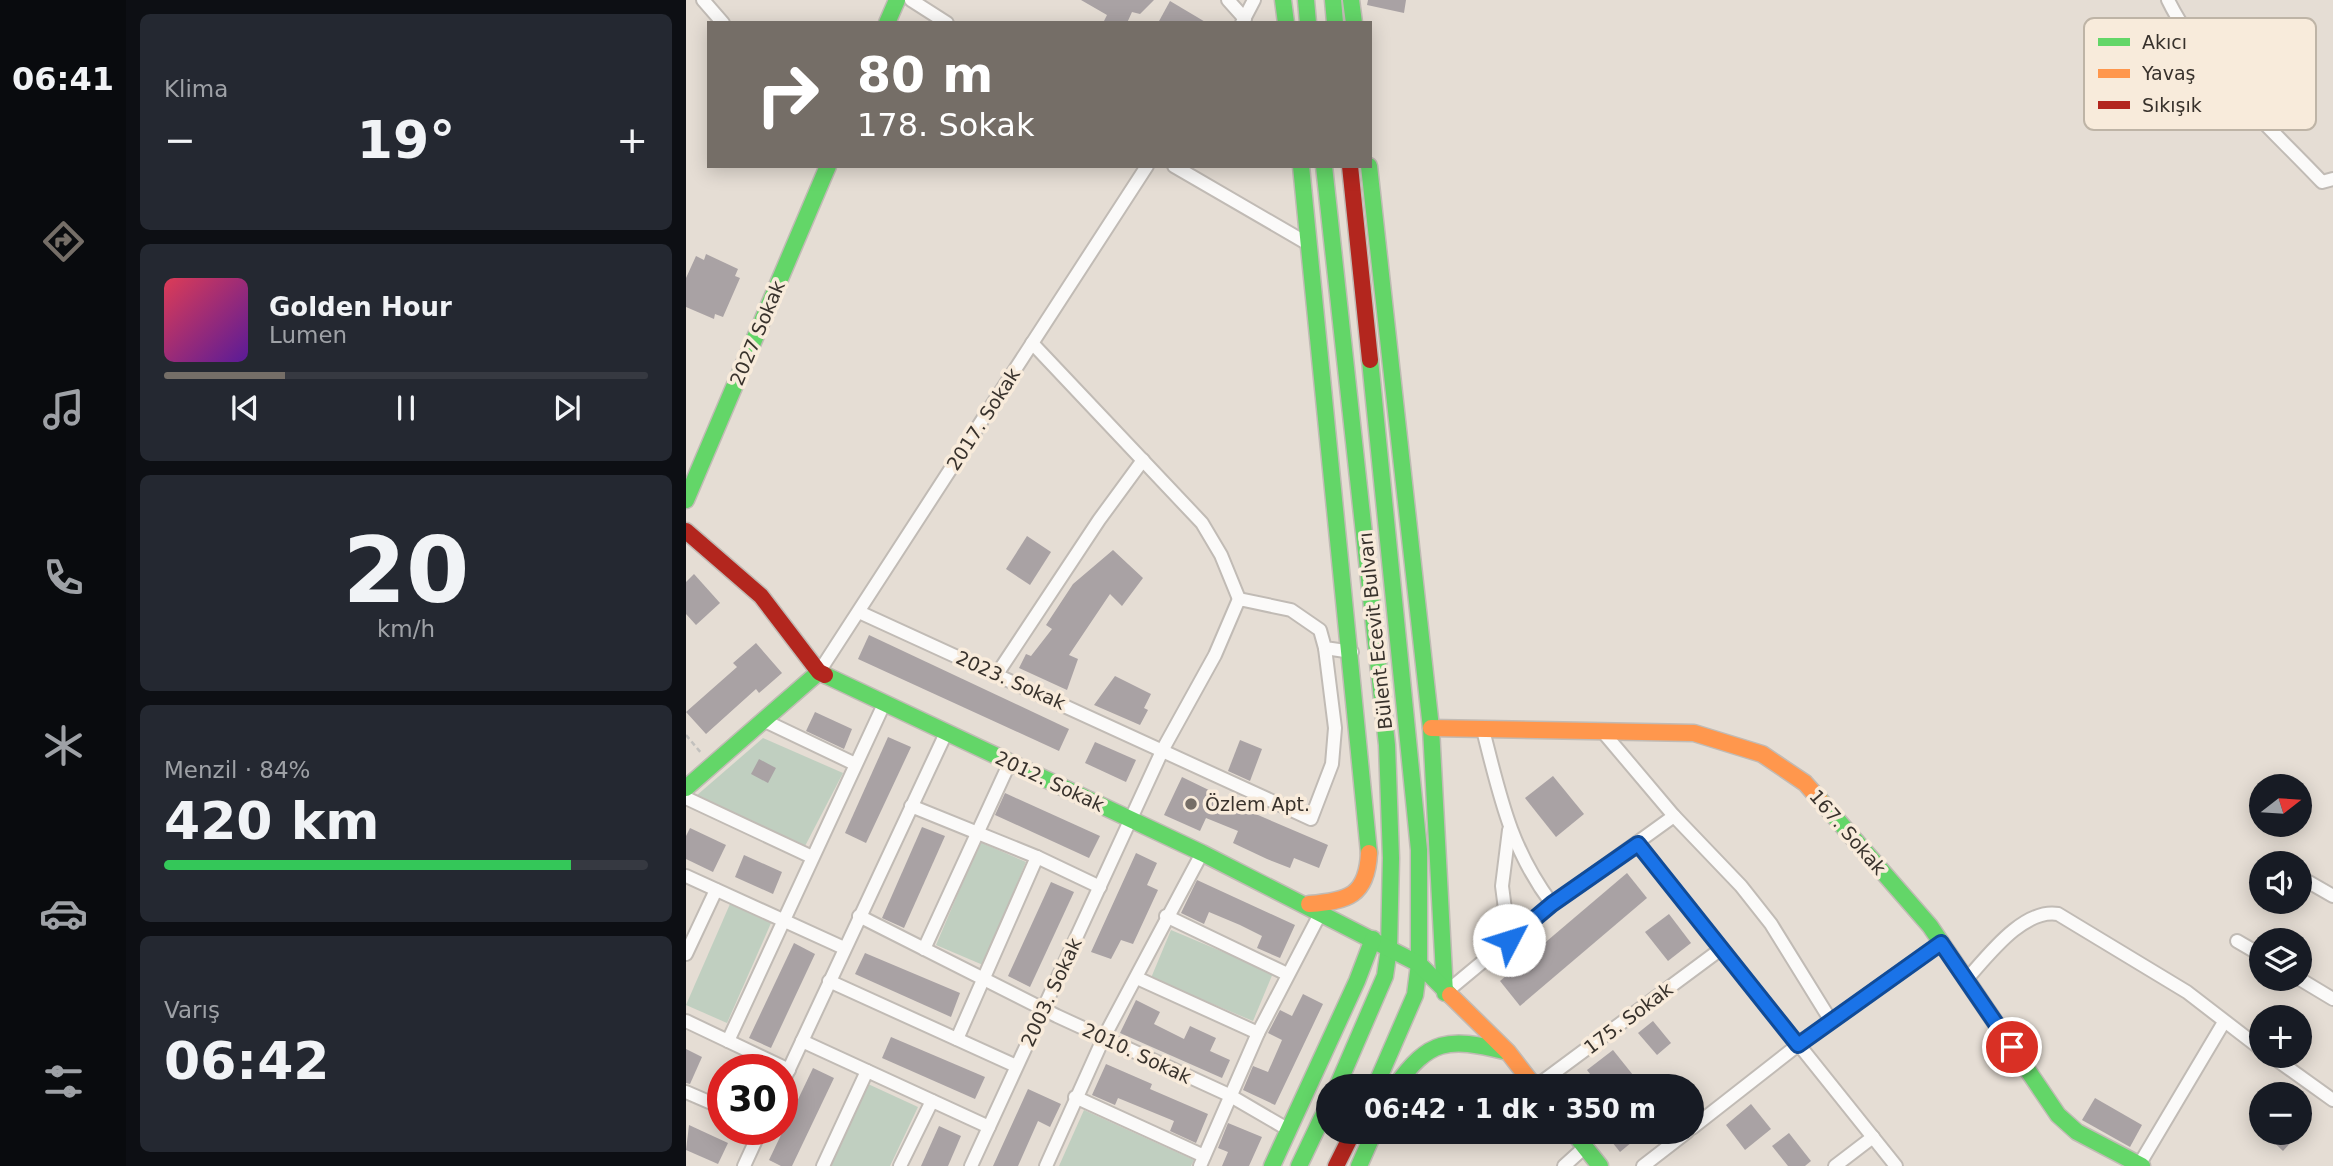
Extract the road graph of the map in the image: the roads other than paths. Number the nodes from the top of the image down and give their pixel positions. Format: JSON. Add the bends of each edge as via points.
{"nodes":[{"id":1,"x":703,"y":0,"type":"edge"},
{"id":2,"x":897,"y":0,"type":"edge"},
{"id":3,"x":911,"y":0,"type":"edge"},
{"id":4,"x":1228,"y":0,"type":"edge"},
{"id":5,"x":1254,"y":0,"type":"edge"},
{"id":6,"x":1283,"y":0,"type":"edge"},
{"id":7,"x":1306,"y":0,"type":"edge"},
{"id":8,"x":1333,"y":0,"type":"edge"},
{"id":9,"x":1351,"y":0,"type":"edge"},
{"id":10,"x":2168,"y":0,"type":"edge"},
{"id":11,"x":2176,"y":18,"type":"edge"},
{"id":12,"x":721,"y":21,"type":"edge"},
{"id":13,"x":888,"y":21,"type":"edge"},
{"id":14,"x":944,"y":21,"type":"edge"},
{"id":15,"x":1243,"y":21,"type":"edge"},
{"id":16,"x":1286,"y":21,"type":"edge"},
{"id":17,"x":1308,"y":21,"type":"edge"},
{"id":18,"x":1335,"y":21,"type":"edge"},
{"id":19,"x":1354,"y":21,"type":"edge"},
{"id":20,"x":2273,"y":130,"type":"edge"},
{"id":21,"x":827,"y":168,"type":"edge"},
{"id":22,"x":1146,"y":168,"type":"edge"},
{"id":23,"x":1177,"y":168,"type":"edge"},
{"id":24,"x":1301,"y":168,"type":"edge"},
{"id":25,"x":1324,"y":168,"type":"edge"},
{"id":26,"x":1350,"y":168,"type":"edge"},
{"id":27,"x":1370,"y":168,"type":"edge"},
{"id":28,"x":2333,"y":179,"type":"edge"},
{"id":29,"x":1310,"y":244,"type":"junction"},
{"id":30,"x":1032,"y":343,"type":"junction"},
{"id":31,"x":1143,"y":460,"type":"junction"},
{"id":32,"x":686,"y":500,"type":"edge"},
{"id":33,"x":686,"y":531,"type":"edge"},
{"id":34,"x":1239,"y":599,"type":"junction"},
{"id":35,"x":859,"y":612,"type":"junction"},
{"id":36,"x":1325,"y":648,"type":"junction"},
{"id":37,"x":1352,"y":652,"type":"junction"},
{"id":38,"x":819,"y":672,"type":"junction"},
{"id":39,"x":997,"y":674,"type":"junction"},
{"id":40,"x":884,"y":704,"type":"junction"},
{"id":41,"x":765,"y":721,"type":"junction"},
{"id":42,"x":1431,"y":728,"type":"junction"},
{"id":43,"x":1483,"y":730,"type":"junction"},
{"id":44,"x":1603,"y":732,"type":"junction"},
{"id":45,"x":946,"y":733,"type":"junction"},
{"id":46,"x":1163,"y":749,"type":"junction"},
{"id":47,"x":1010,"y":762,"type":"junction"},
{"id":48,"x":855,"y":764,"type":"junction"},
{"id":49,"x":686,"y":788,"type":"edge"},
{"id":50,"x":686,"y":798,"type":"edge"},
{"id":51,"x":911,"y":806,"type":"junction"},
{"id":52,"x":1674,"y":816,"type":"junction"},
{"id":53,"x":1132,"y":819,"type":"junction"},
{"id":54,"x":1509,"y":830,"type":"junction"},
{"id":55,"x":976,"y":832,"type":"junction"},
{"id":56,"x":1638,"y":844,"type":"junction"},
{"id":57,"x":1202,"y":853,"type":"junction"},
{"id":58,"x":812,"y":856,"type":"junction"},
{"id":59,"x":1037,"y":857,"type":"junction"},
{"id":60,"x":686,"y":876,"type":"edge"},
{"id":61,"x":2312,"y":884,"type":"edge"},
{"id":62,"x":1100,"y":887,"type":"junction"},
{"id":63,"x":716,"y":890,"type":"junction"},
{"id":64,"x":2333,"y":896,"type":"edge"},
{"id":65,"x":1552,"y":904,"type":"junction"},
{"id":66,"x":1306,"y":905,"type":"junction"},
{"id":67,"x":1321,"y":912,"type":"junction"},
{"id":68,"x":859,"y":916,"type":"junction"},
{"id":69,"x":1166,"y":916,"type":"junction"},
{"id":70,"x":783,"y":919,"type":"junction"},
{"id":71,"x":1373,"y":939,"type":"junction"},
{"id":72,"x":1509,"y":940,"type":"junction"},
{"id":73,"x":2237,"y":941,"type":"dead end"},
{"id":74,"x":1941,"y":943,"type":"junction"},
{"id":75,"x":844,"y":948,"type":"junction"},
{"id":76,"x":1389,"y":948,"type":"junction"},
{"id":77,"x":1721,"y":948,"type":"junction"},
{"id":78,"x":2249,"y":948,"type":"edge"},
{"id":79,"x":924,"y":949,"type":"junction"},
{"id":80,"x":686,"y":954,"type":"edge"},
{"id":81,"x":1419,"y":964,"type":"junction"},
{"id":82,"x":1287,"y":974,"type":"junction"},
{"id":83,"x":1137,"y":978,"type":"junction"},
{"id":84,"x":983,"y":979,"type":"junction"},
{"id":85,"x":1966,"y":980,"type":"junction"},
{"id":86,"x":829,"y":981,"type":"junction"},
{"id":87,"x":2312,"y":986,"type":"edge"},
{"id":88,"x":1445,"y":993,"type":"junction"},
{"id":89,"x":2333,"y":999,"type":"edge"},
{"id":90,"x":1045,"y":1010,"type":"junction"},
{"id":91,"x":686,"y":1021,"type":"edge"},
{"id":92,"x":1831,"y":1021,"type":"junction"},
{"id":93,"x":2224,"y":1022,"type":"junction"},
{"id":94,"x":1258,"y":1033,"type":"junction"},
{"id":95,"x":1104,"y":1037,"type":"junction"},
{"id":96,"x":957,"y":1039,"type":"junction"},
{"id":97,"x":2249,"y":1040,"type":"edge"},
{"id":98,"x":728,"y":1041,"type":"junction"},
{"id":99,"x":802,"y":1041,"type":"junction"},
{"id":100,"x":1798,"y":1045,"type":"junction"},
{"id":101,"x":1508,"y":1052,"type":"junction"},
{"id":102,"x":755,"y":1054,"type":"edge"},
{"id":103,"x":796,"y":1054,"type":"edge"},
{"id":104,"x":1016,"y":1066,"type":"junction"},
{"id":105,"x":2288,"y":1068,"type":"edge"},
{"id":106,"x":867,"y":1071,"type":"junction"},
{"id":107,"x":1343,"y":1074,"type":"edge"},
{"id":108,"x":1381,"y":1074,"type":"edge"},
{"id":109,"x":1407,"y":1074,"type":"edge"},
{"id":110,"x":1525,"y":1074,"type":"edge"},
{"id":111,"x":1552,"y":1074,"type":"edge"},
{"id":112,"x":686,"y":1092,"type":"edge"},
{"id":113,"x":1229,"y":1095,"type":"junction"},
{"id":114,"x":1075,"y":1097,"type":"junction"},
{"id":115,"x":2333,"y":1100,"type":"edge"},
{"id":116,"x":707,"y":1101,"type":"edge"},
{"id":117,"x":932,"y":1101,"type":"junction"},
{"id":118,"x":1704,"y":1119,"type":"edge"},
{"id":119,"x":989,"y":1127,"type":"junction"},
{"id":120,"x":1289,"y":1130,"type":"junction"},
{"id":121,"x":1316,"y":1130,"type":"edge"},
{"id":122,"x":1872,"y":1137,"type":"junction"},
{"id":123,"x":1347,"y":1144,"type":"edge"},
{"id":124,"x":1369,"y":1144,"type":"edge"},
{"id":125,"x":1583,"y":1144,"type":"edge"},
{"id":126,"x":1671,"y":1144,"type":"edge"},
{"id":127,"x":754,"y":1145,"type":"edge"},
{"id":128,"x":1585,"y":1147,"type":"junction"},
{"id":129,"x":1202,"y":1161,"type":"edge"},
{"id":130,"x":745,"y":1165,"type":"edge"},
{"id":131,"x":2140,"y":1165,"type":"edge"},
{"id":132,"x":823,"y":1166,"type":"edge"},
{"id":133,"x":900,"y":1166,"type":"edge"},
{"id":134,"x":971,"y":1166,"type":"edge"},
{"id":135,"x":1046,"y":1166,"type":"edge"},
{"id":136,"x":1272,"y":1166,"type":"edge"},
{"id":137,"x":1299,"y":1166,"type":"edge"},
{"id":138,"x":1336,"y":1166,"type":"edge"},
{"id":139,"x":1359,"y":1166,"type":"edge"},
{"id":140,"x":1564,"y":1166,"type":"edge"},
{"id":141,"x":1600,"y":1166,"type":"edge"},
{"id":142,"x":1643,"y":1166,"type":"edge"},
{"id":143,"x":1835,"y":1166,"type":"edge"},
{"id":144,"x":1896,"y":1166,"type":"edge"}],
"edges":[{"from":1,"to":12,"type":"street"},
{"from":2,"to":13,"type":"street"},
{"from":3,"to":14,"type":"street"},
{"from":4,"to":15,"type":"street"},
{"from":5,"to":15,"type":"street"},
{"from":6,"to":16,"type":"street"},
{"from":7,"to":17,"type":"street"},
{"from":8,"to":18,"type":"street"},
{"from":9,"to":19,"type":"street"},
{"from":10,"to":11,"type":"street"},
{"from":20,"to":28,"type":"street","via":[[2322,182]]},
{"from":21,"to":32,"type":"street","name":"2027 Sokak"},
{"from":22,"to":30,"type":"street","name":"2017. Sokak"},
{"from":23,"to":29,"type":"street"},
{"from":24,"to":29,"type":"street"},
{"from":25,"to":76,"type":"street","name":"Bülent Ecevit Bulvarı","via":[[1387,745]]},
{"from":26,"to":81,"type":"street","name":"Bülent Ecevit Bulvarı","via":[[1410,736],[1419,850]]},
{"from":27,"to":42,"type":"street"},
{"from":29,"to":37,"type":"street"},
{"from":30,"to":31,"type":"street"},
{"from":30,"to":35,"type":"street","name":"2017. Sokak"},
{"from":31,"to":34,"type":"street","via":[[1202,523],[1225,562]]},
{"from":31,"to":39,"type":"street"},
{"from":33,"to":38,"type":"street","name":"2012. Sokak","via":[[761,596]]},
{"from":34,"to":36,"type":"street","via":[[1301,615],[1320,629]]},
{"from":34,"to":46,"type":"street","name":"2003. Sokak","via":[[1215,655]]},
{"from":35,"to":38,"type":"street","name":"2017. Sokak"},
{"from":35,"to":39,"type":"street","name":"2023. Sokak"},
{"from":36,"to":37,"type":"street"},
{"from":36,"to":46,"type":"street","name":"2023. Sokak","via":[[1335,728],[1332,764],[1311,819]]},
{"from":37,"to":66,"type":"street","via":[[1368,877],[1350,898]]},
{"from":38,"to":40,"type":"street","name":"2012. Sokak"},
{"from":38,"to":41,"type":"street"},
{"from":39,"to":46,"type":"street","name":"2023. Sokak"},
{"from":40,"to":45,"type":"street","name":"2012. Sokak"},
{"from":40,"to":48,"type":"street"},
{"from":41,"to":48,"type":"street"},
{"from":41,"to":49,"type":"street"},
{"from":42,"to":43,"type":"street","name":"167. Sokak"},
{"from":42,"to":88,"type":"street"},
{"from":43,"to":44,"type":"street","name":"167. Sokak"},
{"from":43,"to":54,"type":"street"},
{"from":44,"to":52,"type":"street"},
{"from":44,"to":74,"type":"street","name":"167. Sokak","via":[[1694,733],[1762,754],[1805,783]]},
{"from":45,"to":47,"type":"street","name":"2012. Sokak"},
{"from":45,"to":51,"type":"street"},
{"from":46,"to":53,"type":"street","name":"2003. Sokak"},
{"from":47,"to":53,"type":"street","name":"2012. Sokak"},
{"from":47,"to":55,"type":"street"},
{"from":48,"to":58,"type":"street"},
{"from":50,"to":58,"type":"street"},
{"from":51,"to":55,"type":"street"},
{"from":51,"to":68,"type":"street"},
{"from":52,"to":56,"type":"street"},
{"from":52,"to":92,"type":"street","via":[[1741,886]]},
{"from":53,"to":57,"type":"street","name":"2012. Sokak"},
{"from":53,"to":62,"type":"street","name":"2003. Sokak"},
{"from":54,"to":65,"type":"street","via":[[1531,876]]},
{"from":54,"to":72,"type":"street","via":[[1502,886]]},
{"from":55,"to":59,"type":"street"},
{"from":55,"to":79,"type":"street"},
{"from":56,"to":65,"type":"street"},
{"from":56,"to":77,"type":"street"},
{"from":57,"to":66,"type":"street","name":"2012. Sokak"},
{"from":57,"to":69,"type":"street"},
{"from":58,"to":70,"type":"street"},
{"from":59,"to":62,"type":"street"},
{"from":59,"to":84,"type":"street"},
{"from":60,"to":63,"type":"street"},
{"from":61,"to":64,"type":"street"},
{"from":62,"to":90,"type":"street","name":"2003. Sokak"},
{"from":63,"to":70,"type":"street"},
{"from":63,"to":80,"type":"street"},
{"from":65,"to":72,"type":"street"},
{"from":66,"to":67,"type":"street","name":"2012. Sokak"},
{"from":67,"to":71,"type":"street","name":"2012. Sokak"},
{"from":67,"to":82,"type":"street"},
{"from":68,"to":75,"type":"street"},
{"from":68,"to":79,"type":"street","name":"2010. Sokak"},
{"from":69,"to":82,"type":"street"},
{"from":69,"to":83,"type":"street"},
{"from":70,"to":75,"type":"street"},
{"from":70,"to":98,"type":"street"},
{"from":71,"to":76,"type":"street","name":"2012. Sokak"},
{"from":71,"to":120,"type":"street"},
{"from":72,"to":88,"type":"street"},
{"from":73,"to":78,"type":"street"},
{"from":74,"to":85,"type":"street","name":"167. Sokak"},
{"from":74,"to":92,"type":"street"},
{"from":75,"to":86,"type":"street"},
{"from":76,"to":81,"type":"street","name":"2012. Sokak"},
{"from":76,"to":107,"type":"street","name":"Bülent Ecevit Bulvarı","via":[[1385,976]]},
{"from":77,"to":100,"type":"street"},
{"from":77,"to":111,"type":"street","name":"175. Sokak"},
{"from":79,"to":84,"type":"street","name":"2010. Sokak"},
{"from":81,"to":88,"type":"street","name":"2012. Sokak"},
{"from":81,"to":108,"type":"street","name":"Bülent Ecevit Bulvarı","via":[[1415,995]]},
{"from":82,"to":94,"type":"street"},
{"from":83,"to":94,"type":"street"},
{"from":83,"to":95,"type":"street"},
{"from":84,"to":90,"type":"street","name":"2010. Sokak"},
{"from":84,"to":96,"type":"street"},
{"from":85,"to":93,"type":"street","via":[[2003,938],[2049,912],[2187,992]]},
{"from":85,"to":131,"type":"street","name":"167. Sokak","via":[[2058,1115],[2077,1132]]},
{"from":86,"to":96,"type":"street"},
{"from":86,"to":99,"type":"street"},
{"from":87,"to":89,"type":"street"},
{"from":88,"to":101,"type":"street","name":"2012. Sokak"},
{"from":90,"to":95,"type":"street","name":"2010. Sokak"},
{"from":90,"to":104,"type":"street","name":"2003. Sokak"},
{"from":91,"to":98,"type":"street"},
{"from":92,"to":100,"type":"street"},
{"from":93,"to":97,"type":"street"},
{"from":93,"to":131,"type":"street"},
{"from":94,"to":113,"type":"street"},
{"from":95,"to":113,"type":"street","name":"2010. Sokak"},
{"from":95,"to":114,"type":"street"},
{"from":96,"to":104,"type":"street"},
{"from":98,"to":102,"type":"street"},
{"from":99,"to":103,"type":"street"},
{"from":99,"to":106,"type":"street"},
{"from":100,"to":118,"type":"street"},
{"from":100,"to":122,"type":"street"},
{"from":101,"to":109,"type":"street","via":[[1448,1040],[1423,1055]]},
{"from":101,"to":110,"type":"street","name":"2012. Sokak"},
{"from":104,"to":119,"type":"street","name":"2003. Sokak"},
{"from":105,"to":115,"type":"street"},
{"from":106,"to":117,"type":"street"},
{"from":106,"to":132,"type":"street"},
{"from":112,"to":116,"type":"street"},
{"from":113,"to":120,"type":"street","name":"2010. Sokak"},
{"from":113,"to":129,"type":"street"},
{"from":114,"to":129,"type":"street"},
{"from":114,"to":135,"type":"street"},
{"from":117,"to":119,"type":"street"},
{"from":117,"to":133,"type":"street"},
{"from":119,"to":134,"type":"street","name":"2003. Sokak"},
{"from":120,"to":136,"type":"street"},
{"from":121,"to":137,"type":"street"},
{"from":122,"to":143,"type":"street"},
{"from":122,"to":144,"type":"street"},
{"from":123,"to":138,"type":"street"},
{"from":124,"to":139,"type":"street"},
{"from":125,"to":128,"type":"street"},
{"from":126,"to":142,"type":"street"},
{"from":127,"to":130,"type":"street"},
{"from":128,"to":140,"type":"street"},
{"from":128,"to":141,"type":"street"}]}
